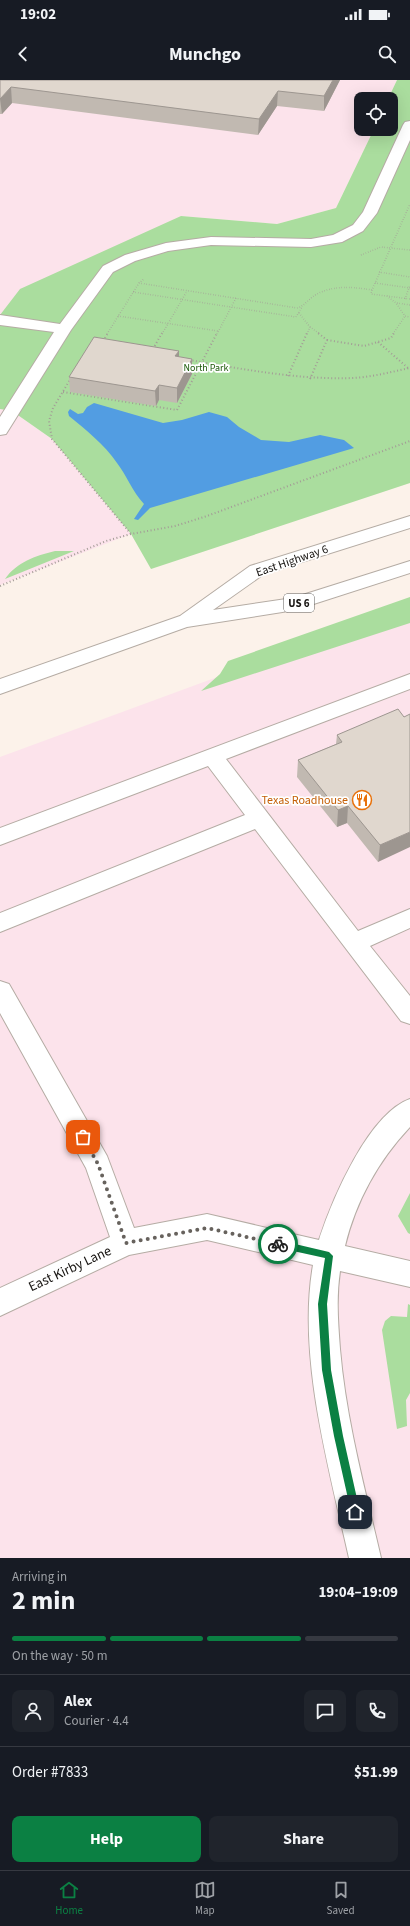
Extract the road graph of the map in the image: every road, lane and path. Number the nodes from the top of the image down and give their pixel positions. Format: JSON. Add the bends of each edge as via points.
{"nodes":[{"id":1,"x":410,"y":125,"type":"edge"},
{"id":2,"x":410,"y":204,"type":"edge"},
{"id":3,"x":390,"y":248,"type":"junction"},
{"id":4,"x":410,"y":250,"type":"edge"},
{"id":5,"x":354,"y":256,"type":"dead end"},
{"id":6,"x":379,"y":272,"type":"junction"},
{"id":7,"x":410,"y":276,"type":"edge"},
{"id":8,"x":145,"y":278,"type":"dead end"},
{"id":9,"x":139,"y":283,"type":"junction"},
{"id":10,"x":375,"y":283,"type":"junction"},
{"id":11,"x":410,"y":285,"type":"edge"},
{"id":12,"x":409,"y":288,"type":"edge"},
{"id":13,"x":187,"y":290,"type":"junction"},
{"id":14,"x":372,"y":290,"type":"junction"},
{"id":15,"x":133,"y":292,"type":"junction"},
{"id":16,"x":387,"y":296,"type":"junction"},
{"id":17,"x":236,"y":298,"type":"junction"},
{"id":18,"x":182,"y":299,"type":"junction"},
{"id":19,"x":405,"y":299,"type":"junction"},
{"id":20,"x":410,"y":299,"type":"edge"},
{"id":21,"x":396,"y":303,"type":"junction"},
{"id":22,"x":410,"y":305,"type":"edge"},
{"id":23,"x":232,"y":307,"type":"junction"},
{"id":24,"x":302,"y":307,"type":"junction"},
{"id":25,"x":298,"y":313,"type":"junction"},
{"id":26,"x":118,"y":316,"type":"junction"},
{"id":27,"x":405,"y":316,"type":"junction"},
{"id":28,"x":410,"y":317,"type":"edge"},
{"id":29,"x":0,"y":320,"type":"edge"},
{"id":30,"x":168,"y":324,"type":"junction"},
{"id":31,"x":310,"y":327,"type":"junction"},
{"id":32,"x":64,"y":329,"type":"junction"},
{"id":33,"x":218,"y":332,"type":"junction"},
{"id":34,"x":327,"y":340,"type":"junction"},
{"id":35,"x":378,"y":342,"type":"junction"},
{"id":36,"x":100,"y":345,"type":"edge"},
{"id":37,"x":151,"y":353,"type":"edge"},
{"id":38,"x":187,"y":359,"type":"edge"},
{"id":39,"x":202,"y":362,"type":"junction"},
{"id":40,"x":409,"y":368,"type":"edge"},
{"id":41,"x":74,"y":374,"type":"edge"},
{"id":42,"x":288,"y":376,"type":"junction"},
{"id":43,"x":310,"y":379,"type":"junction"},
{"id":44,"x":63,"y":392,"type":"junction"},
{"id":45,"x":0,"y":430,"type":"edge"},
{"id":46,"x":410,"y":441,"type":"edge"},
{"id":47,"x":410,"y":522,"type":"edge"},
{"id":48,"x":131,"y":534,"type":"junction"},
{"id":49,"x":410,"y":566,"type":"edge"},
{"id":50,"x":0,"y":586,"type":"edge"},
{"id":51,"x":184,"y":621,"type":"junction"},
{"id":52,"x":410,"y":681,"type":"edge"},
{"id":53,"x":0,"y":687,"type":"edge"},
{"id":54,"x":212,"y":756,"type":"junction"},
{"id":55,"x":259,"y":818,"type":"junction"},
{"id":56,"x":0,"y":837,"type":"edge"},
{"id":57,"x":410,"y":918,"type":"edge"},
{"id":58,"x":0,"y":923,"type":"edge"},
{"id":59,"x":354,"y":943,"type":"junction"},
{"id":60,"x":0,"y":991,"type":"edge"},
{"id":61,"x":410,"y":1014,"type":"edge"},
{"id":62,"x":410,"y":1110,"type":"edge"},
{"id":63,"x":126,"y":1243,"type":"junction"},
{"id":64,"x":329,"y":1256,"type":"junction"},
{"id":65,"x":410,"y":1274,"type":"edge"},
{"id":66,"x":0,"y":1302,"type":"edge"},
{"id":67,"x":366,"y":1558,"type":"edge"}],
"edges":[{"from":1,"to":32,"type":"main road","via":[[370,213],[358,228],[337,239],[311,243],[211,241],[166,247],[130,258],[108,269]]},
{"from":2,"to":3,"type":"path"},
{"from":3,"to":4,"type":"path"},
{"from":3,"to":5,"type":"path","via":[[381,247]]},
{"from":3,"to":6,"type":"path"},
{"from":6,"to":7,"type":"path"},
{"from":6,"to":10,"type":"path"},
{"from":8,"to":9,"type":"path"},
{"from":9,"to":13,"type":"path"},
{"from":9,"to":15,"type":"path"},
{"from":10,"to":12,"type":"path"},
{"from":10,"to":14,"type":"path"},
{"from":11,"to":12,"type":"path"},
{"from":12,"to":19,"type":"path"},
{"from":13,"to":17,"type":"path"},
{"from":13,"to":18,"type":"path"},
{"from":14,"to":16,"type":"path","via":[[370,294]]},
{"from":14,"to":24,"type":"path","via":[[332,289],[310,297]]},
{"from":15,"to":18,"type":"path"},
{"from":15,"to":26,"type":"path"},
{"from":16,"to":19,"type":"path"},
{"from":16,"to":21,"type":"path"},
{"from":17,"to":23,"type":"path"},
{"from":17,"to":24,"type":"path"},
{"from":18,"to":23,"type":"path"},
{"from":18,"to":30,"type":"path"},
{"from":19,"to":20,"type":"path"},
{"from":21,"to":22,"type":"path"},
{"from":21,"to":27,"type":"path"},
{"from":23,"to":25,"type":"path","via":[[296,317]]},
{"from":23,"to":33,"type":"path"},
{"from":24,"to":25,"type":"path"},
{"from":25,"to":31,"type":"path"},
{"from":26,"to":30,"type":"path"},
{"from":26,"to":36,"type":"path"},
{"from":27,"to":28,"type":"path"},
{"from":27,"to":35,"type":"path","via":[[391,338]]},
{"from":29,"to":32,"type":"main road"},
{"from":30,"to":33,"type":"path"},
{"from":30,"to":37,"type":"path"},
{"from":31,"to":34,"type":"path"},
{"from":31,"to":42,"type":"path"},
{"from":32,"to":45,"type":"main road"},
{"from":33,"to":39,"type":"path"},
{"from":34,"to":35,"type":"path","via":[[364,346]]},
{"from":34,"to":43,"type":"path"},
{"from":35,"to":40,"type":"path"},
{"from":38,"to":39,"type":"path"},
{"from":39,"to":42,"type":"path"},
{"from":39,"to":44,"type":"path","via":[[177,410]]},
{"from":40,"to":43,"type":"path","via":[[355,379]]},
{"from":41,"to":44,"type":"path"},
{"from":42,"to":43,"type":"path"},
{"from":44,"to":48,"type":"path","via":[[53,408],[49,421],[52,439]]},
{"from":46,"to":48,"type":"path","via":[[207,516],[175,526]]},
{"from":47,"to":51,"type":"main road","name":"East Highway 6","number":"US 6","via":[[257,570]]},
{"from":48,"to":50,"type":"path","via":[[106,541]]},
{"from":49,"to":51,"type":"main road","name":"East Highway 6","number":"US 6","via":[[295,604]]},
{"from":51,"to":53,"type":"main road","name":"East Highway 6","number":"US 6"},
{"from":52,"to":54,"type":"main road"},
{"from":54,"to":55,"type":"main road"},
{"from":54,"to":56,"type":"main road"},
{"from":55,"to":58,"type":"main road"},
{"from":55,"to":59,"type":"main road"},
{"from":57,"to":59,"type":"main road"},
{"from":59,"to":61,"type":"main road"},
{"from":60,"to":63,"type":"main road","via":[[98,1164]]},
{"from":62,"to":64,"type":"main road","via":[[375,1149],[359,1175],[346,1204]]},
{"from":63,"to":64,"type":"main road","name":"East Kirby Lane","via":[[207,1228]]},
{"from":63,"to":66,"type":"main road","name":"East Kirby Lane"},
{"from":64,"to":65,"type":"main road","name":"East Kirby Lane"},
{"from":64,"to":67,"type":"main road","via":[[322,1304],[326,1370]]}]}
